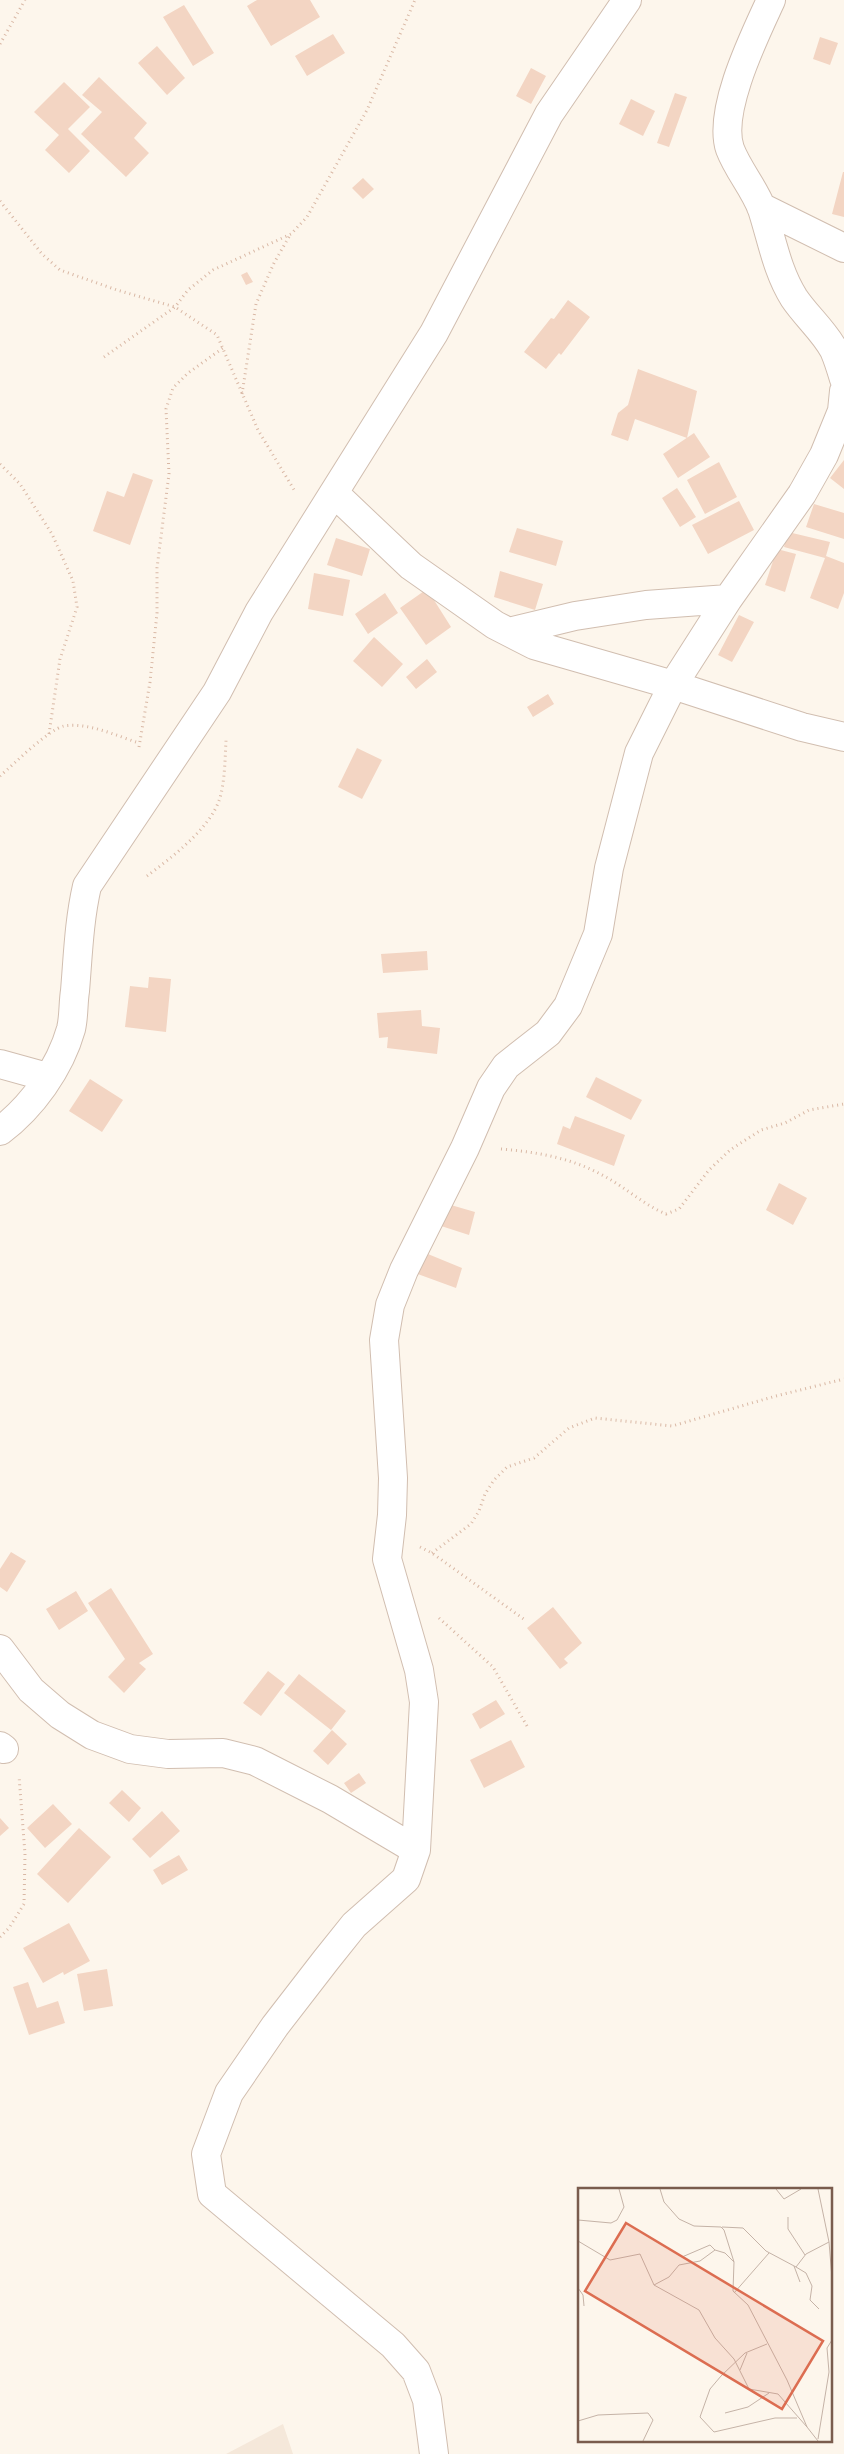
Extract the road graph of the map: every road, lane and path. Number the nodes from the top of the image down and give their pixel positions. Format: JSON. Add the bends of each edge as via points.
{"nodes":[{"id":1,"x":24,"y":0,"type":"edge"},
{"id":2,"x":415,"y":0,"type":"edge"},
{"id":3,"x":627,"y":0,"type":"edge"},
{"id":4,"x":770,"y":0,"type":"edge"},
{"id":5,"x":0,"y":44,"type":"edge"},
{"id":6,"x":0,"y":201,"type":"edge"},
{"id":7,"x":761,"y":207,"type":"junction"},
{"id":8,"x":291,"y":234,"type":"junction"},
{"id":9,"x":844,"y":248,"type":"edge"},
{"id":10,"x":175,"y":307,"type":"junction"},
{"id":11,"x":224,"y":348,"type":"junction"},
{"id":12,"x":104,"y":356,"type":"dead end"},
{"id":13,"x":844,"y":379,"type":"edge"},
{"id":14,"x":844,"y":391,"type":"edge"},
{"id":15,"x":242,"y":395,"type":"junction"},
{"id":16,"x":0,"y":464,"type":"edge"},
{"id":17,"x":334,"y":493,"type":"junction"},
{"id":18,"x":315,"y":523,"type":"junction"},
{"id":19,"x":728,"y":599,"type":"junction"},
{"id":20,"x":509,"y":632,"type":"junction"},
{"id":21,"x":673,"y":685,"type":"junction"},
{"id":22,"x":227,"y":730,"type":"dead end"},
{"id":23,"x":49,"y":734,"type":"junction"},
{"id":24,"x":844,"y":737,"type":"edge"},
{"id":25,"x":139,"y":743,"type":"junction"},
{"id":26,"x":138,"y":751,"type":"dead end"},
{"id":27,"x":0,"y":776,"type":"edge"},
{"id":28,"x":147,"y":876,"type":"dead end"},
{"id":29,"x":0,"y":1064,"type":"edge"},
{"id":30,"x":47,"y":1077,"type":"junction"},
{"id":31,"x":844,"y":1104,"type":"edge"},
{"id":32,"x":0,"y":1131,"type":"edge"},
{"id":33,"x":465,"y":1148,"type":"junction"},
{"id":34,"x":844,"y":1379,"type":"edge"},
{"id":35,"x":390,"y":1532,"type":"junction"},
{"id":36,"x":432,"y":1553,"type":"junction"},
{"id":37,"x":433,"y":1613,"type":"dead end"},
{"id":38,"x":525,"y":1620,"type":"dead end"},
{"id":39,"x":0,"y":1649,"type":"edge"},
{"id":40,"x":527,"y":1726,"type":"dead end"},
{"id":41,"x":19,"y":1771,"type":"dead end"},
{"id":42,"x":416,"y":1850,"type":"junction"},
{"id":43,"x":0,"y":1936,"type":"edge"},
{"id":44,"x":434,"y":2454,"type":"edge"}],
"edges":[{"from":1,"to":5,"type":"path"},
{"from":2,"to":8,"type":"path","via":[[368,110],[307,217]]},
{"from":3,"to":17,"type":"street","via":[[549,114],[434,333]]},
{"from":4,"to":7,"type":"street","via":[[743,64],[727,126],[732,154]]},
{"from":6,"to":10,"type":"path","via":[[42,254],[60,270]]},
{"from":7,"to":9,"type":"street"},
{"from":7,"to":13,"type":"street","via":[[781,275],[794,298],[833,349]]},
{"from":8,"to":10,"type":"path","via":[[213,270],[188,290]]},
{"from":8,"to":15,"type":"path","via":[[256,304]]},
{"from":10,"to":11,"type":"path","via":[[217,335]]},
{"from":10,"to":12,"type":"path"},
{"from":11,"to":15,"type":"path"},
{"from":11,"to":25,"type":"path","via":[[188,372],[173,388],[166,409],[168,474],[156,568],[157,612],[150,682]]},
{"from":14,"to":19,"type":"street","via":[[842,411],[824,455],[802,494]]},
{"from":15,"to":18,"type":"path","via":[[258,430]]},
{"from":16,"to":23,"type":"path","via":[[20,484],[52,534],[73,581],[77,607],[60,659]]},
{"from":17,"to":18,"type":"street"},
{"from":17,"to":20,"type":"street","via":[[411,566]]},
{"from":18,"to":30,"type":"street","via":[[259,612],[212,700],[86,886],[80,918],[71,1028]]},
{"from":19,"to":20,"type":"street","via":[[646,605],[575,616]]},
{"from":19,"to":21,"type":"street"},
{"from":20,"to":21,"type":"street","via":[[534,644]]},
{"from":21,"to":24,"type":"street","via":[[802,727]]},
{"from":21,"to":33,"type":"street","via":[[639,753],[609,868],[598,934],[572,997],[548,1033],[506,1066],[491,1088]]},
{"from":22,"to":28,"type":"path","via":[[220,799],[201,829],[179,852]]},
{"from":23,"to":25,"type":"path","via":[[62,726],[78,725]]},
{"from":23,"to":27,"type":"path"},
{"from":25,"to":26,"type":"path"},
{"from":29,"to":30,"type":"street"},
{"from":30,"to":32,"type":"street","via":[[30,1102]]},
{"from":31,"to":33,"type":"path","via":[[809,1110],[761,1130],[730,1150],[709,1170],[679,1209],[666,1214],[603,1175],[567,1159],[521,1151]]},
{"from":33,"to":35,"type":"street","via":[[420,1234],[390,1306],[384,1340],[393,1478]]},
{"from":34,"to":36,"type":"path","via":[[672,1426],[596,1418],[569,1428],[534,1458],[507,1468],[485,1494],[471,1524]]},
{"from":35,"to":36,"type":"path"},
{"from":35,"to":42,"type":"street","via":[[387,1559],[419,1670],[424,1702]]},
{"from":36,"to":38,"type":"path"},
{"from":37,"to":40,"type":"path","via":[[493,1668]]},
{"from":39,"to":42,"type":"street","via":[[31,1690],[60,1715],[92,1735],[130,1749],[168,1754],[223,1753],[255,1761],[330,1799]]},
{"from":41,"to":43,"type":"path","via":[[25,1854],[24,1904]]},
{"from":42,"to":44,"type":"street","via":[[406,1879],[354,1925],[275,2026],[229,2093],[206,2154],[212,2194],[393,2345],[416,2371],[427,2400]]}]}
